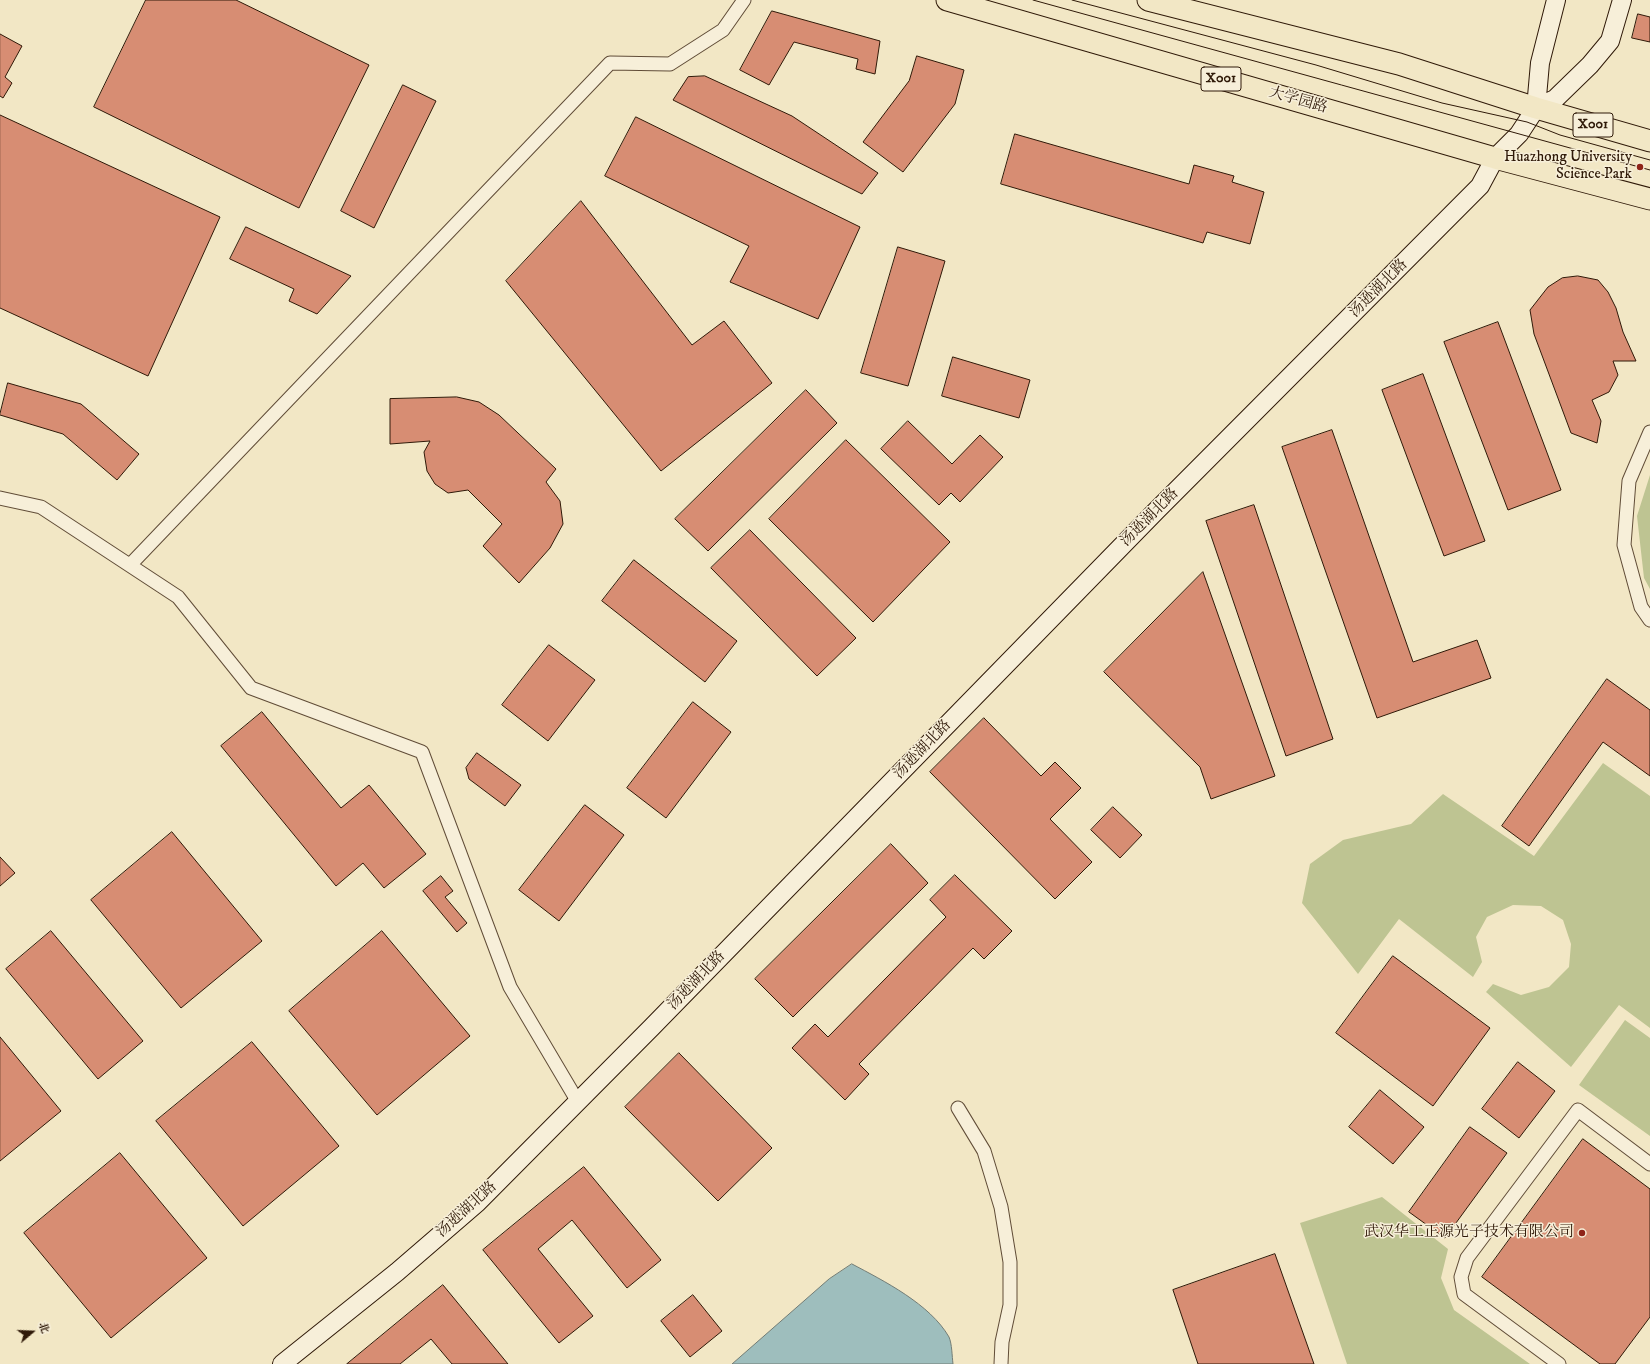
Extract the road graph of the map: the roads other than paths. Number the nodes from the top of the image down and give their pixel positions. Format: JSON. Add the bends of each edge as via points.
{"nodes":[{"id":1,"x":744,"y":0,"type":"edge"},
{"id":2,"x":947,"y":0,"type":"edge"},
{"id":3,"x":1148,"y":0,"type":"edge"},
{"id":4,"x":1556,"y":0,"type":"edge"},
{"id":5,"x":1622,"y":0,"type":"edge"},
{"id":6,"x":1536,"y":108,"type":"junction"},
{"id":7,"x":1650,"y":141,"type":"edge"},
{"id":8,"x":1495,"y":158,"type":"junction"},
{"id":9,"x":1650,"y":199,"type":"edge"},
{"id":10,"x":1650,"y":432,"type":"edge"},
{"id":11,"x":0,"y":498,"type":"edge"},
{"id":12,"x":130,"y":565,"type":"junction"},
{"id":13,"x":1650,"y":620,"type":"edge"},
{"id":14,"x":578,"y":1102,"type":"junction"},
{"id":15,"x":958,"y":1108,"type":"dead end"},
{"id":16,"x":1650,"y":1164,"type":"edge"},
{"id":17,"x":282,"y":1364,"type":"edge"},
{"id":18,"x":1001,"y":1364,"type":"edge"},
{"id":19,"x":1559,"y":1364,"type":"edge"}],
"edges":[{"from":1,"to":12,"type":"street","via":[[723,30],[670,64],[610,63]]},
{"from":2,"to":8,"type":"main road","name":"大学园路","number":"X001"},
{"from":3,"to":6,"type":"main road","number":"X001","via":[[1399,64]]},
{"from":4,"to":6,"type":"main road","name":"汤逊湖北路","via":[[1540,63]]},
{"from":5,"to":6,"type":"main road","via":[[1610,41],[1590,65],[1555,99]]},
{"from":6,"to":7,"type":"main road","number":"X001"},
{"from":6,"to":8,"type":"main road","name":"汤逊湖北路","via":[[1519,134]]},
{"from":8,"to":9,"type":"main road","name":"大学园路","number":"X001"},
{"from":8,"to":14,"type":"main road","name":"汤逊湖北路","via":[[1480,186],[1151,517]]},
{"from":10,"to":13,"type":"street","via":[[1628,481],[1624,545],[1641,607]]},
{"from":11,"to":12,"type":"street","via":[[41,507]]},
{"from":12,"to":14,"type":"street","via":[[178,597],[251,688],[422,752],[510,987]]},
{"from":14,"to":17,"type":"main road","name":"汤逊湖北路","via":[[476,1203],[397,1272]]},
{"from":15,"to":18,"type":"street","via":[[984,1151],[1001,1207],[1010,1262],[1010,1305],[1002,1342]]},
{"from":16,"to":19,"type":"street","via":[[1578,1110],[1467,1258],[1461,1277],[1464,1294]]}]}
